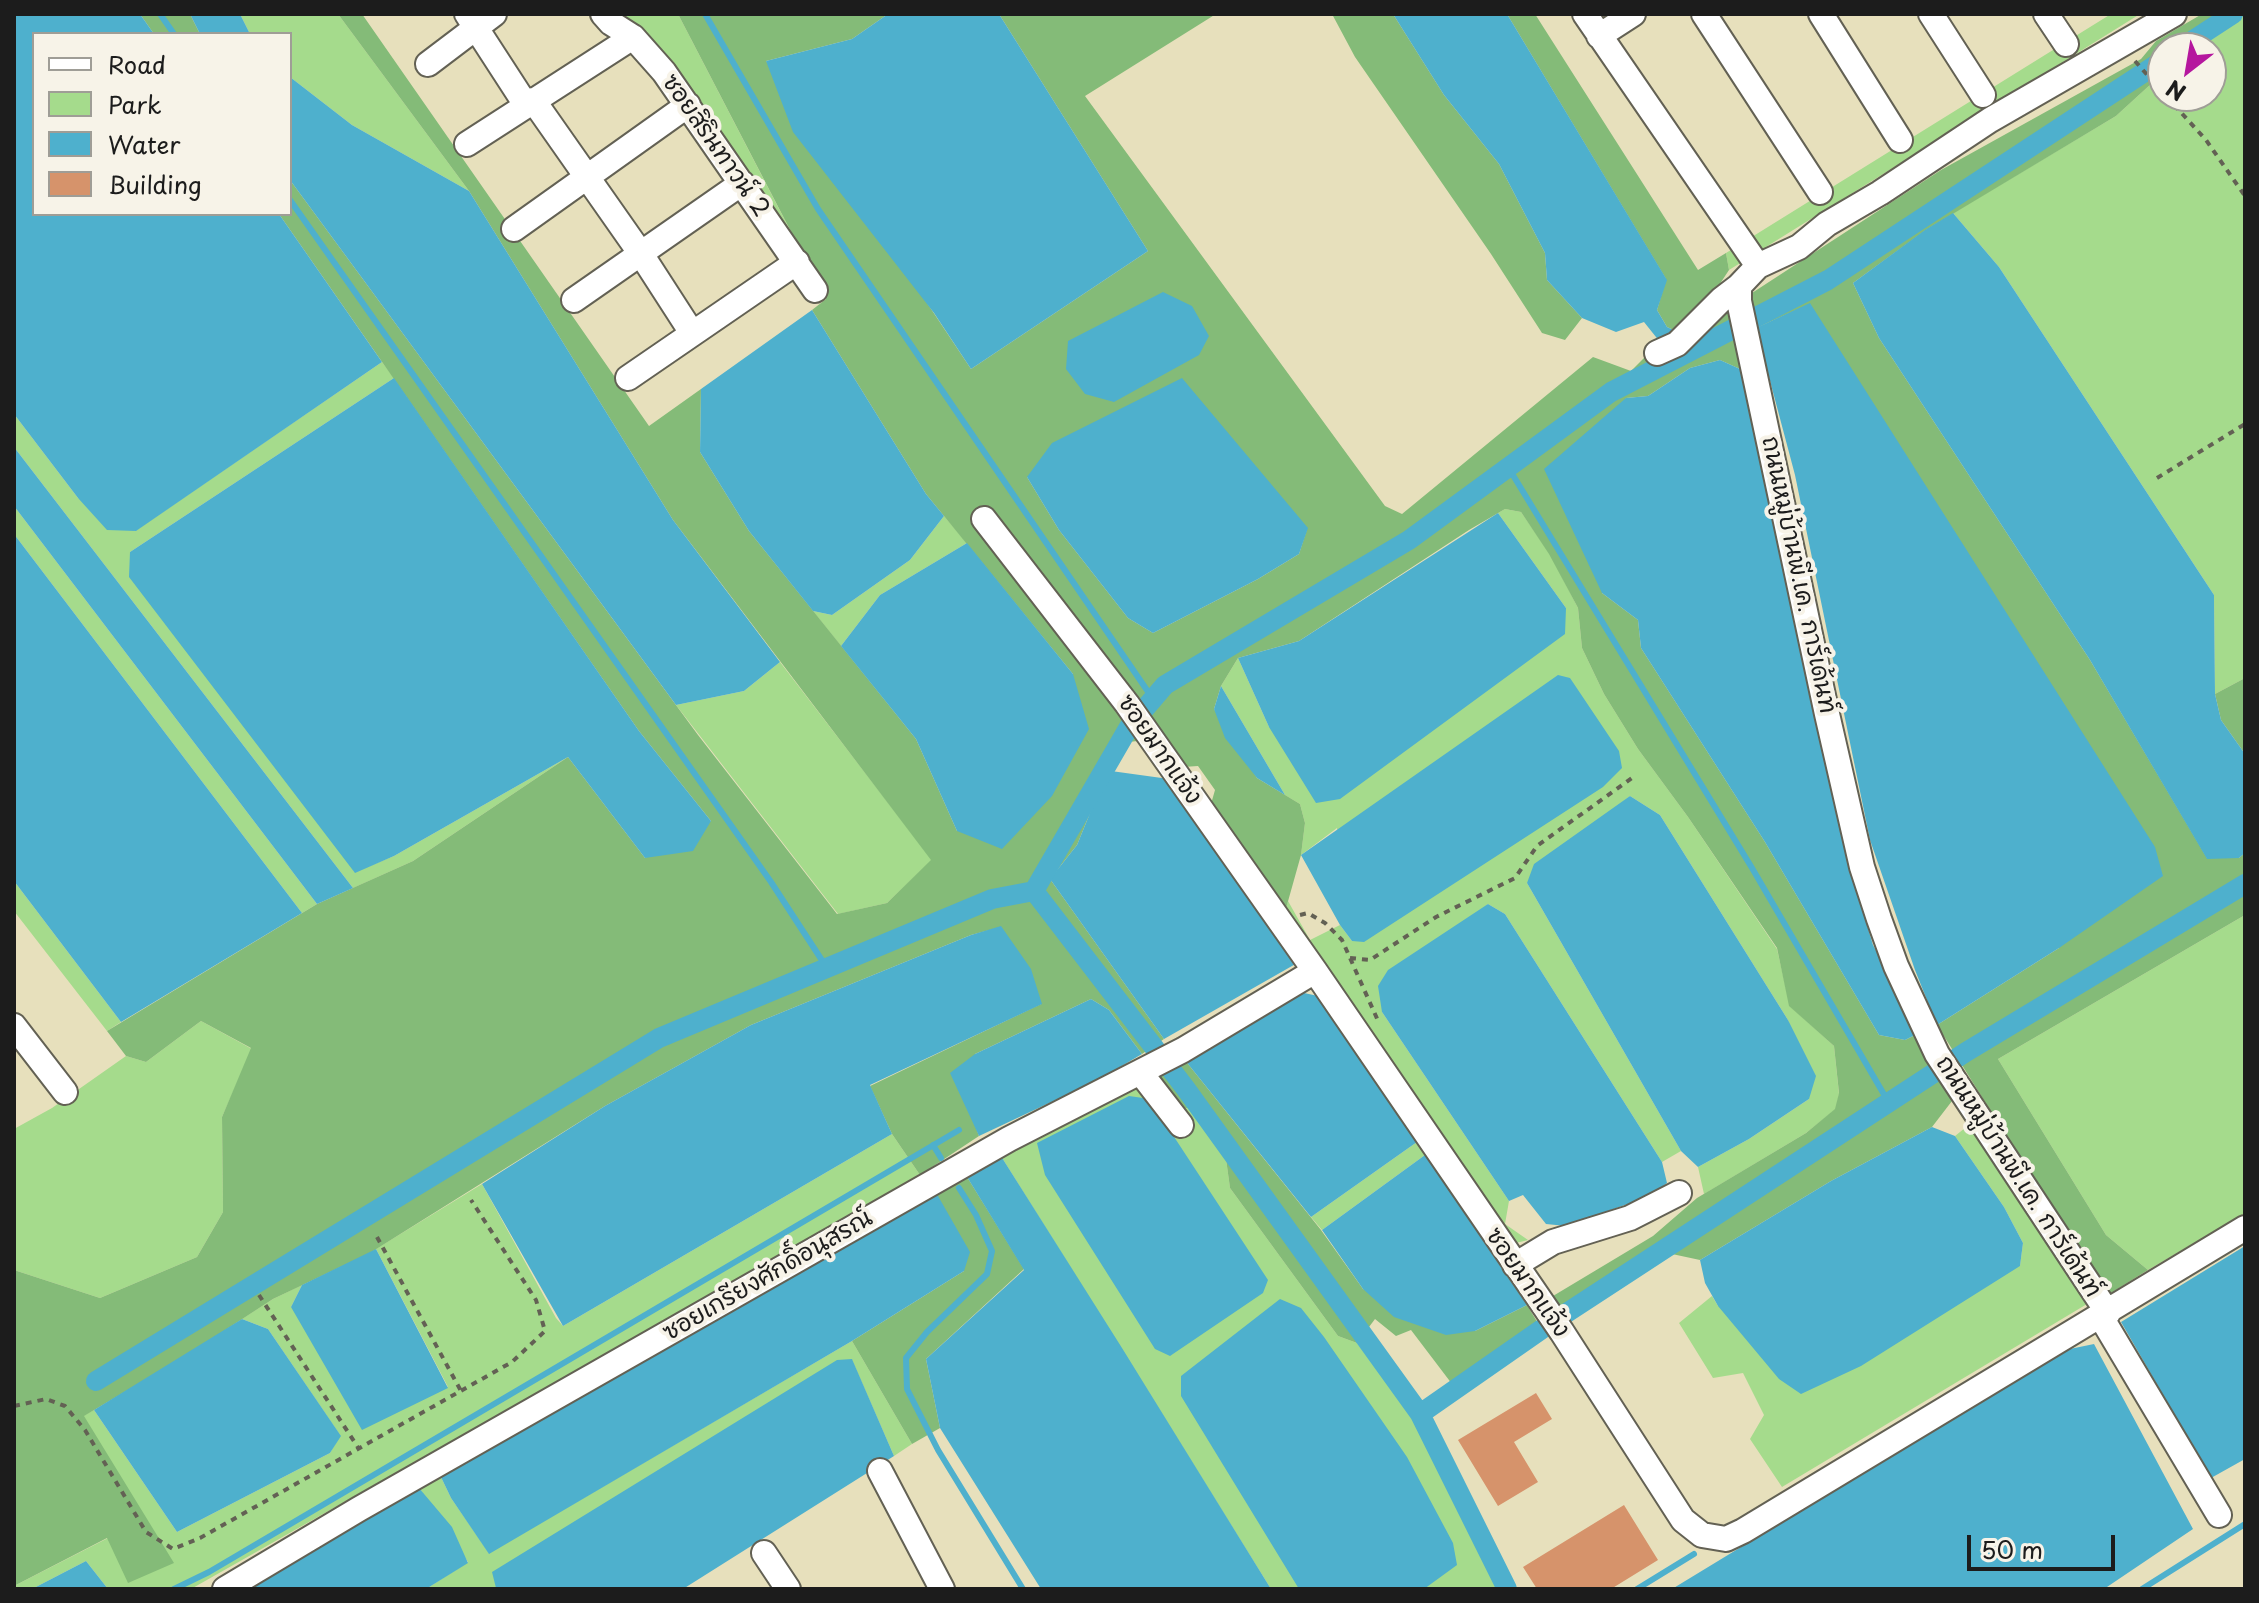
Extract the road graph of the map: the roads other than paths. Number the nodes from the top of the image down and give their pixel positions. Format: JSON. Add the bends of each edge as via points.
{"nodes":[{"id":1,"x":603,"y":14,"type":"edge"},
{"id":2,"x":1585,"y":14,"type":"edge"},
{"id":3,"x":1633,"y":14,"type":"edge"},
{"id":4,"x":1704,"y":14,"type":"edge"},
{"id":5,"x":1821,"y":14,"type":"edge"},
{"id":6,"x":1931,"y":14,"type":"edge"},
{"id":7,"x":2046,"y":14,"type":"edge"},
{"id":8,"x":2174,"y":14,"type":"edge"},
{"id":9,"x":479,"y":18,"type":"edge"},
{"id":10,"x":1599,"y":36,"type":"junction"},
{"id":11,"x":633,"y":37,"type":"junction"},
{"id":12,"x":2066,"y":44,"type":"dead end"},
{"id":13,"x":428,"y":64,"type":"dead end"},
{"id":14,"x":1983,"y":95,"type":"dead end"},
{"id":15,"x":530,"y":103,"type":"junction"},
{"id":16,"x":688,"y":105,"type":"junction"},
{"id":17,"x":1900,"y":140,"type":"dead end"},
{"id":18,"x":467,"y":144,"type":"dead end"},
{"id":19,"x":586,"y":177,"type":"junction"},
{"id":20,"x":742,"y":183,"type":"junction"},
{"id":21,"x":1820,"y":192,"type":"dead end"},
{"id":22,"x":514,"y":229,"type":"dead end"},
{"id":23,"x":641,"y":254,"type":"junction"},
{"id":24,"x":797,"y":262,"type":"junction"},
{"id":25,"x":1758,"y":266,"type":"junction"},
{"id":26,"x":815,"y":290,"type":"dead end"},
{"id":27,"x":1739,"y":293,"type":"junction"},
{"id":28,"x":574,"y":300,"type":"dead end"},
{"id":29,"x":692,"y":333,"type":"junction"},
{"id":30,"x":1657,"y":353,"type":"dead end"},
{"id":31,"x":628,"y":378,"type":"dead end"},
{"id":32,"x":984,"y":519,"type":"dead end"},
{"id":33,"x":1315,"y":971,"type":"junction"},
{"id":34,"x":14,"y":1026,"type":"edge"},
{"id":35,"x":1145,"y":1069,"type":"junction"},
{"id":36,"x":65,"y":1092,"type":"dead end"},
{"id":37,"x":1181,"y":1125,"type":"dead end"},
{"id":38,"x":1679,"y":1193,"type":"dead end"},
{"id":39,"x":2245,"y":1228,"type":"edge"},
{"id":40,"x":1515,"y":1265,"type":"junction"},
{"id":41,"x":2105,"y":1315,"type":"junction"},
{"id":42,"x":880,"y":1471,"type":"dead end"},
{"id":43,"x":2219,"y":1515,"type":"dead end"},
{"id":44,"x":764,"y":1553,"type":"dead end"},
{"id":45,"x":939,"y":1588,"type":"edge"},
{"id":46,"x":225,"y":1589,"type":"edge"},
{"id":47,"x":788,"y":1589,"type":"edge"}],
"edges":[{"from":1,"to":11,"type":"street","name":"ซอยสิรินทาวน์ 2"},
{"from":2,"to":10,"type":"street"},
{"from":3,"to":10,"type":"street"},
{"from":4,"to":21,"type":"street"},
{"from":5,"to":17,"type":"street"},
{"from":6,"to":14,"type":"street"},
{"from":7,"to":12,"type":"street"},
{"from":8,"to":25,"type":"street","via":[[1990,120],[1799,247]]},
{"from":9,"to":13,"type":"street"},
{"from":9,"to":15,"type":"street"},
{"from":10,"to":25,"type":"street"},
{"from":11,"to":15,"type":"street"},
{"from":11,"to":16,"type":"street","name":"ซอยสิรินทาวน์ 2"},
{"from":15,"to":18,"type":"street"},
{"from":15,"to":19,"type":"street"},
{"from":16,"to":19,"type":"street"},
{"from":16,"to":20,"type":"street","name":"ซอยสิรินทาวน์ 2"},
{"from":19,"to":22,"type":"street"},
{"from":19,"to":23,"type":"street"},
{"from":20,"to":23,"type":"street"},
{"from":20,"to":24,"type":"street","name":"ซอยสิรินทาวน์ 2"},
{"from":23,"to":28,"type":"street"},
{"from":23,"to":29,"type":"street"},
{"from":24,"to":26,"type":"street","name":"ซอยสิรินทาวน์ 2"},
{"from":24,"to":29,"type":"street"},
{"from":25,"to":27,"type":"street"},
{"from":27,"to":30,"type":"street","via":[[1722,299],[1677,344]]},
{"from":27,"to":41,"type":"street","name":"ถนนหมู่บ้านพี.เค. การ์เด้นท์","via":[[1862,867],[1896,966],[1937,1054]]},
{"from":29,"to":31,"type":"street"},
{"from":32,"to":33,"type":"street","name":"ซอยมากแจ้ง","via":[[1127,704]]},
{"from":33,"to":35,"type":"street","name":"ซอยเกรียงศักดิ์อนุสรณ์"},
{"from":33,"to":40,"type":"street","name":"ซอยมากแจ้ง"},
{"from":34,"to":36,"type":"street"},
{"from":35,"to":37,"type":"street"},
{"from":35,"to":46,"type":"street","name":"ซอยเกรียงศักดิ์อนุสรณ์","via":[[1009,1139]]},
{"from":38,"to":40,"type":"street","via":[[1630,1218],[1553,1242]]},
{"from":39,"to":41,"type":"street","name":"ซอยมากแจ้ง"},
{"from":40,"to":41,"type":"street","name":"ซอยมากแจ้ง","via":[[1683,1520],[1702,1535],[1726,1539]]},
{"from":41,"to":43,"type":"street","name":"ถนนหมู่บ้านพี.เค. การ์เด้นท์"},
{"from":42,"to":45,"type":"street"},
{"from":44,"to":47,"type":"street"}]}
